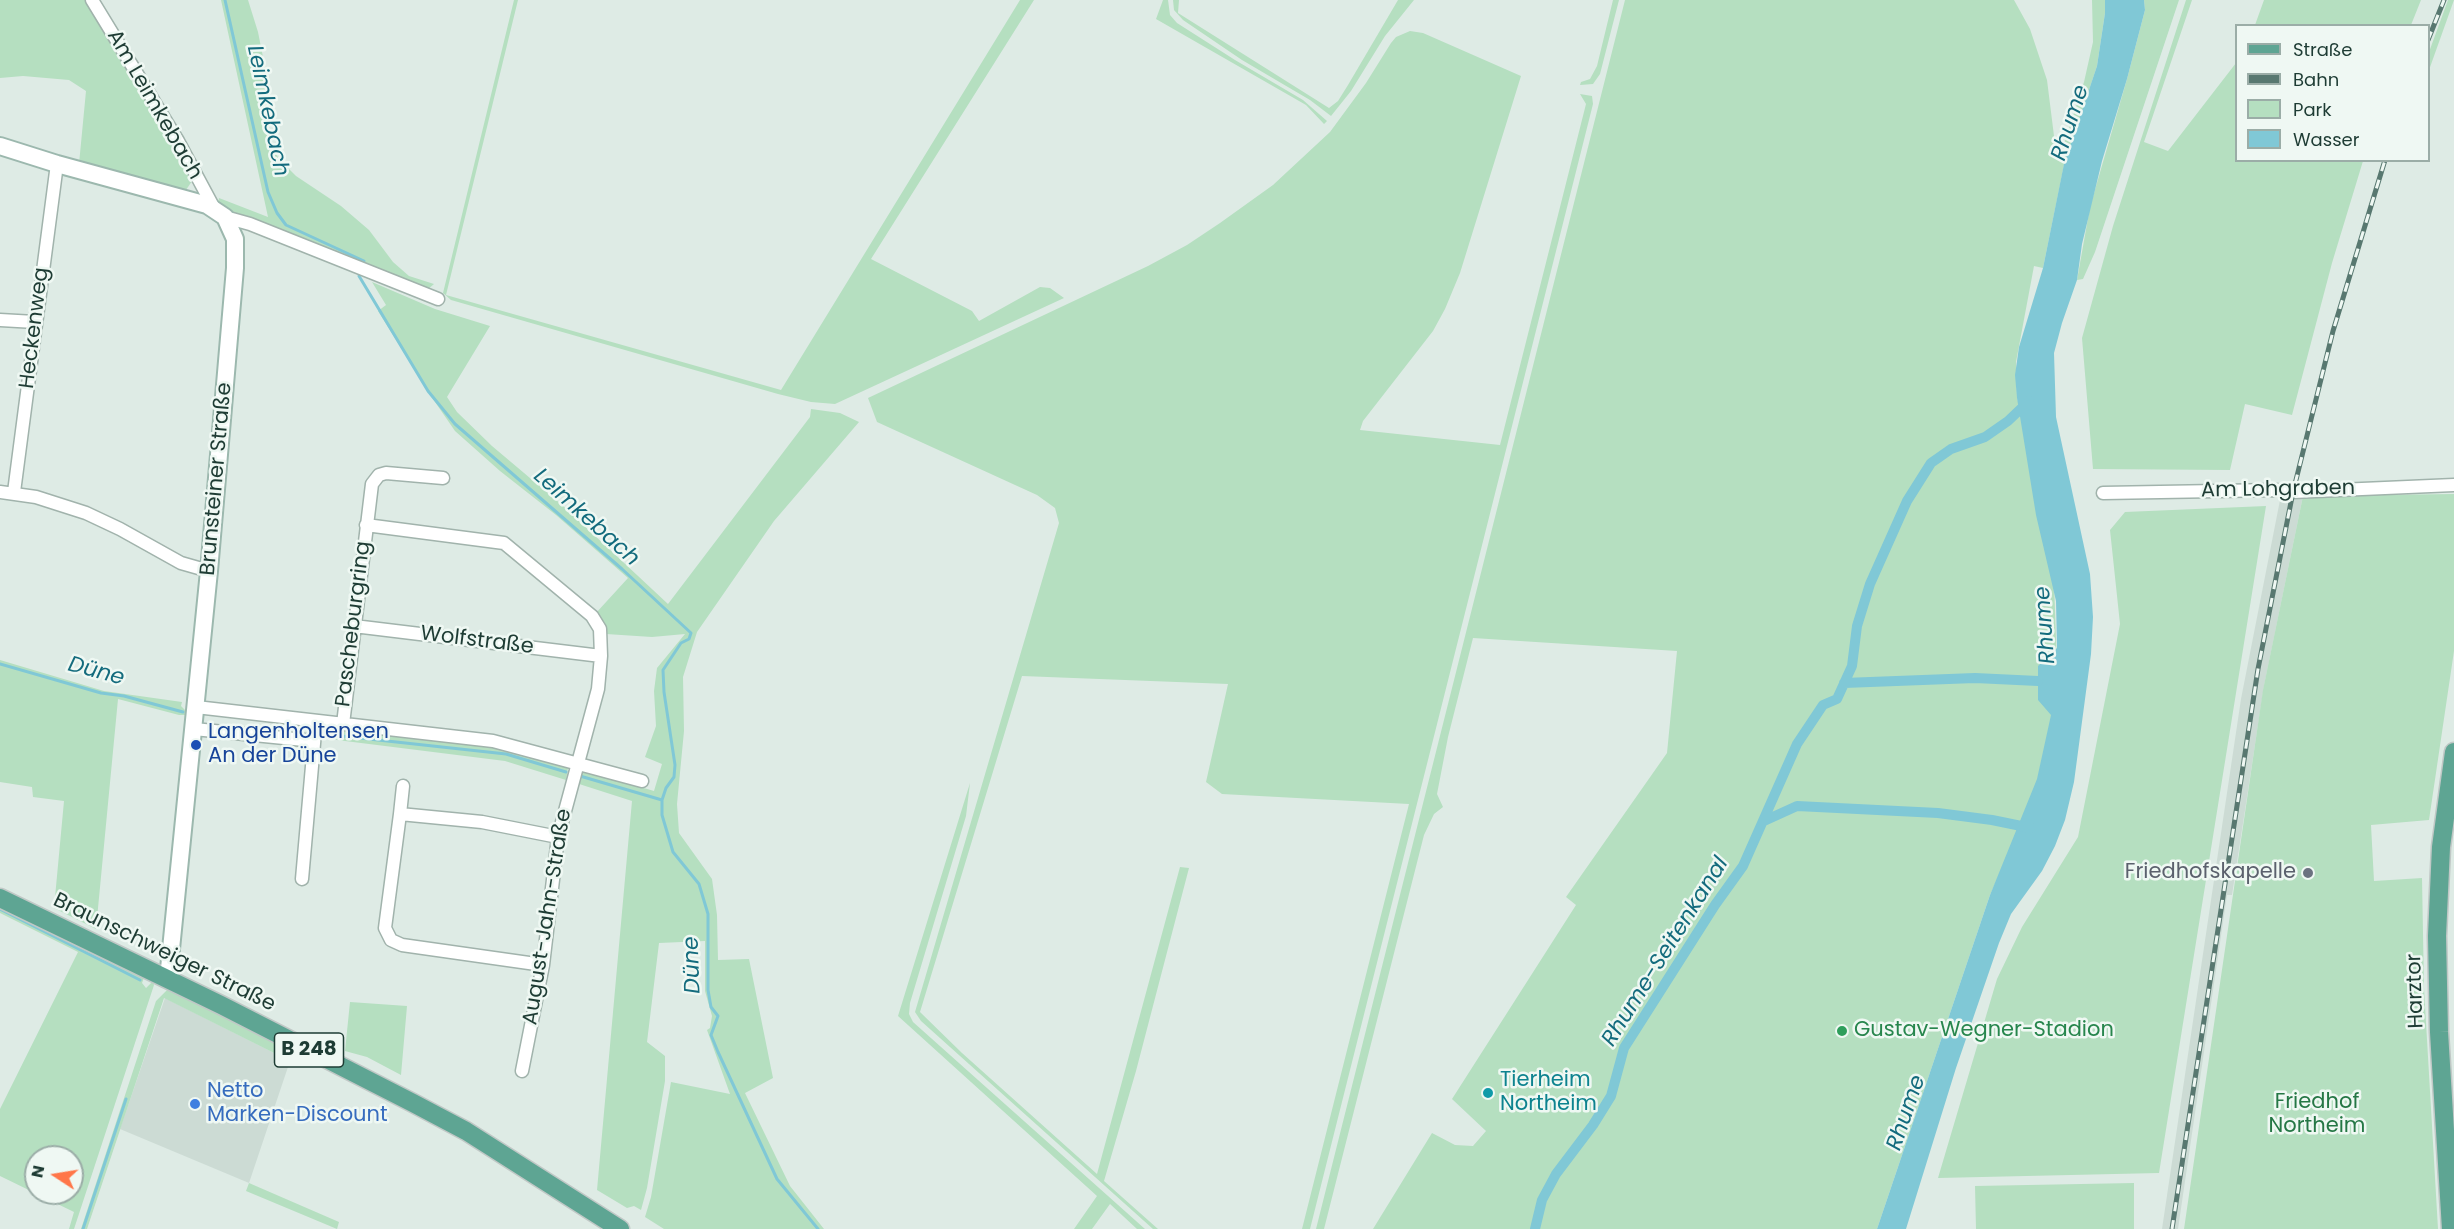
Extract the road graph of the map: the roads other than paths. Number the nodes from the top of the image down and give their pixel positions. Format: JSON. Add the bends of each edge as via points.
{"nodes":[{"id":1,"x":93,"y":0,"type":"edge"},
{"id":2,"x":0,"y":146,"type":"edge"},
{"id":3,"x":57,"y":164,"type":"junction"},
{"id":4,"x":220,"y":213,"type":"junction"},
{"id":5,"x":438,"y":299,"type":"dead end"},
{"id":6,"x":0,"y":320,"type":"edge"},
{"id":7,"x":35,"y":322,"type":"junction"},
{"id":8,"x":443,"y":478,"type":"dead end"},
{"id":9,"x":2454,"y":485,"type":"edge"},
{"id":10,"x":0,"y":492,"type":"edge"},
{"id":11,"x":14,"y":492,"type":"junction"},
{"id":12,"x":2103,"y":493,"type":"dead end"},
{"id":13,"x":366,"y":525,"type":"junction"},
{"id":14,"x":209,"y":571,"type":"junction"},
{"id":15,"x":354,"y":626,"type":"junction"},
{"id":16,"x":601,"y":656,"type":"junction"},
{"id":17,"x":196,"y":707,"type":"junction"},
{"id":18,"x":316,"y":721,"type":"junction"},
{"id":19,"x":342,"y":724,"type":"junction"},
{"id":20,"x":194,"y":729,"type":"junction"},
{"id":21,"x":314,"y":741,"type":"junction"},
{"id":22,"x":2454,"y":752,"type":"edge"},
{"id":23,"x":577,"y":762,"type":"junction"},
{"id":24,"x":642,"y":780,"type":"dead end"},
{"id":25,"x":403,"y":786,"type":"dead end"},
{"id":26,"x":400,"y":814,"type":"junction"},
{"id":27,"x":558,"y":837,"type":"junction"},
{"id":28,"x":302,"y":879,"type":"dead end"},
{"id":29,"x":0,"y":898,"type":"edge"},
{"id":30,"x":543,"y":965,"type":"junction"},
{"id":31,"x":165,"y":978,"type":"junction"},
{"id":32,"x":522,"y":1071,"type":"dead end"},
{"id":33,"x":620,"y":1229,"type":"edge"},
{"id":34,"x":2451,"y":1229,"type":"edge"}],
"edges":[{"from":1,"to":4,"type":"street","name":"Am Leimkebach"},
{"from":2,"to":3,"type":"street"},
{"from":3,"to":4,"type":"street","via":[[201,203]]},
{"from":3,"to":7,"type":"street","name":"Heckenweg"},
{"from":4,"to":5,"type":"street"},
{"from":4,"to":14,"type":"street","name":"Brunsteiner Straße","via":[[234,233],[236,259]]},
{"from":6,"to":7,"type":"street"},
{"from":7,"to":11,"type":"street","name":"Heckenweg"},
{"from":8,"to":13,"type":"street","name":"Pascheburgring","via":[[379,475],[372,484]]},
{"from":9,"to":12,"type":"street","name":"Am Lohgraben","via":[[2293,492]]},
{"from":10,"to":11,"type":"street"},
{"from":11,"to":14,"type":"street","via":[[86,513],[181,563]]},
{"from":13,"to":15,"type":"street","name":"Pascheburgring"},
{"from":13,"to":16,"type":"street","name":"Pascheburgring","via":[[508,545],[592,616],[600,632]]},
{"from":14,"to":17,"type":"street","name":"Brunsteiner Straße"},
{"from":15,"to":16,"type":"street","name":"Wolfstraße"},
{"from":15,"to":19,"type":"street","name":"Pascheburgring"},
{"from":16,"to":23,"type":"street","name":"Pascheburgring","via":[[597,698]]},
{"from":17,"to":18,"type":"street","name":"Pascheburgring"},
{"from":17,"to":20,"type":"street","name":"Brunsteiner Straße"},
{"from":18,"to":19,"type":"street","name":"Pascheburgring"},
{"from":18,"to":21,"type":"street"},
{"from":19,"to":23,"type":"street","name":"Pascheburgring","via":[[493,741]]},
{"from":20,"to":21,"type":"street"},
{"from":20,"to":31,"type":"street","name":"Brunsteiner Straße"},
{"from":21,"to":28,"type":"street"},
{"from":22,"to":34,"type":"main road","name":"Harztor","via":[[2441,847],[2437,936]]},
{"from":23,"to":24,"type":"street","name":"Pascheburgring"},
{"from":23,"to":27,"type":"street","name":"August-Jahn-Straße"},
{"from":25,"to":26,"type":"street"},
{"from":26,"to":27,"type":"street","via":[[488,823]]},
{"from":26,"to":30,"type":"street","via":[[385,928],[391,940],[402,945]]},
{"from":27,"to":30,"type":"street","name":"August-Jahn-Straße"},
{"from":29,"to":31,"type":"main road","name":"Braunschweiger Straße","number":"B 248"},
{"from":30,"to":32,"type":"street","name":"August-Jahn-Straße"},
{"from":31,"to":33,"type":"main road","name":"Braunschweiger Straße","number":"B 248","via":[[452,1123]]}]}
